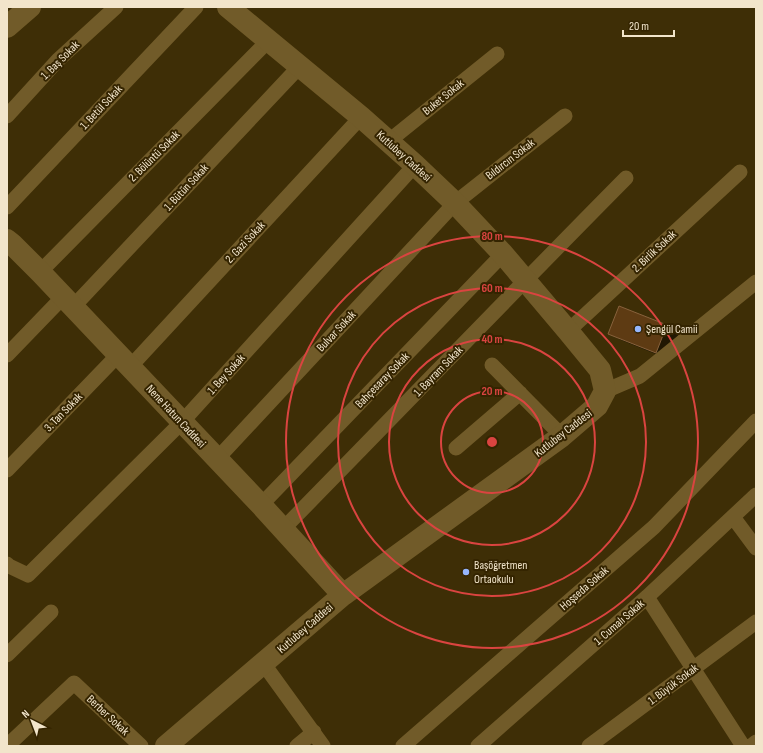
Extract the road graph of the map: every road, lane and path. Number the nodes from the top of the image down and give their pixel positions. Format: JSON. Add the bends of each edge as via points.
{"nodes":[{"id":1,"x":30,"y":7,"type":"edge"},
{"id":2,"x":116,"y":7,"type":"edge"},
{"id":3,"x":196,"y":7,"type":"edge"},
{"id":4,"x":228,"y":7,"type":"edge"},
{"id":5,"x":7,"y":27,"type":"edge"},
{"id":6,"x":268,"y":41,"type":"junction"},
{"id":7,"x":497,"y":54,"type":"dead end"},
{"id":8,"x":300,"y":66,"type":"junction"},
{"id":9,"x":7,"y":116,"type":"edge"},
{"id":10,"x":565,"y":116,"type":"dead end"},
{"id":11,"x":361,"y":117,"type":"junction"},
{"id":12,"x":389,"y":141,"type":"junction"},
{"id":13,"x":415,"y":165,"type":"junction"},
{"id":14,"x":740,"y":172,"type":"dead end"},
{"id":15,"x":626,"y":178,"type":"dead end"},
{"id":16,"x":455,"y":202,"type":"junction"},
{"id":17,"x":7,"y":207,"type":"edge"},
{"id":18,"x":9,"y":244,"type":"edge"},
{"id":19,"x":503,"y":254,"type":"junction"},
{"id":20,"x":40,"y":272,"type":"junction"},
{"id":21,"x":525,"y":280,"type":"junction"},
{"id":22,"x":756,"y":282,"type":"edge"},
{"id":23,"x":68,"y":302,"type":"junction"},
{"id":24,"x":568,"y":330,"type":"junction"},
{"id":25,"x":7,"y":355,"type":"edge"},
{"id":26,"x":124,"y":361,"type":"junction"},
{"id":27,"x":492,"y":365,"type":"dead end"},
{"id":28,"x":604,"y":391,"type":"junction"},
{"id":29,"x":520,"y":393,"type":"junction"},
{"id":30,"x":756,"y":421,"type":"edge"},
{"id":31,"x":182,"y":422,"type":"junction"},
{"id":32,"x":562,"y":436,"type":"junction"},
{"id":33,"x":456,"y":448,"type":"dead end"},
{"id":34,"x":216,"y":459,"type":"junction"},
{"id":35,"x":7,"y":470,"type":"edge"},
{"id":36,"x":756,"y":495,"type":"edge"},
{"id":37,"x":261,"y":505,"type":"junction"},
{"id":38,"x":733,"y":517,"type":"junction"},
{"id":39,"x":284,"y":529,"type":"junction"},
{"id":40,"x":756,"y":548,"type":"edge"},
{"id":41,"x":8,"y":566,"type":"edge"},
{"id":42,"x":343,"y":595,"type":"junction"},
{"id":43,"x":647,"y":597,"type":"junction"},
{"id":44,"x":51,"y":612,"type":"dead end"},
{"id":45,"x":756,"y":622,"type":"edge"},
{"id":46,"x":7,"y":655,"type":"edge"},
{"id":47,"x":263,"y":663,"type":"junction"},
{"id":48,"x":693,"y":669,"type":"junction"},
{"id":49,"x":314,"y":732,"type":"junction"},
{"id":50,"x":756,"y":742,"type":"edge"},
{"id":51,"x":7,"y":746,"type":"edge"},
{"id":52,"x":141,"y":746,"type":"edge"},
{"id":53,"x":166,"y":746,"type":"edge"},
{"id":54,"x":297,"y":746,"type":"edge"},
{"id":55,"x":323,"y":746,"type":"edge"},
{"id":56,"x":403,"y":746,"type":"edge"},
{"id":57,"x":478,"y":746,"type":"edge"},
{"id":58,"x":589,"y":746,"type":"edge"},
{"id":59,"x":743,"y":746,"type":"edge"},
{"id":60,"x":751,"y":746,"type":"edge"}],
"edges":[{"from":1,"to":5,"type":"main road"},
{"from":2,"to":9,"type":"street","name":"1. Baş Sokak","via":[[58,60]]},
{"from":3,"to":17,"type":"street","name":"1. Betül Sokak"},
{"from":4,"to":6,"type":"main road","name":"Kutlubey Caddesi"},
{"from":6,"to":8,"type":"main road","name":"Kutlubey Caddesi"},
{"from":6,"to":20,"type":"street","name":"2. Bölüntü Sokak"},
{"from":7,"to":12,"type":"street","name":"Buket Sokak"},
{"from":8,"to":11,"type":"main road","name":"Kutlubey Caddesi"},
{"from":8,"to":23,"type":"street","name":"1. Bütün Sokak"},
{"from":10,"to":16,"type":"street","name":"Bıldırcın Sokak"},
{"from":11,"to":12,"type":"main road","name":"Kutlubey Caddesi"},
{"from":11,"to":26,"type":"street","name":"2. Gazi Sokak"},
{"from":12,"to":13,"type":"main road","name":"Kutlubey Caddesi"},
{"from":13,"to":16,"type":"main road","name":"Kutlubey Caddesi"},
{"from":13,"to":31,"type":"street","name":"1. Bey Sokak"},
{"from":14,"to":24,"type":"street","name":"2. Birlik Sokak"},
{"from":15,"to":21,"type":"street","name":"1. Bayram Sokak"},
{"from":16,"to":19,"type":"main road","name":"Kutlubey Caddesi"},
{"from":16,"to":34,"type":"street","name":"Bulvar Sokak"},
{"from":18,"to":20,"type":"main road","name":"Nene Hatun Caddesi"},
{"from":19,"to":21,"type":"main road","name":"Kutlubey Caddesi"},
{"from":19,"to":37,"type":"street","name":"Bahçesaray Sokak"},
{"from":20,"to":23,"type":"main road","name":"Nene Hatun Caddesi"},
{"from":21,"to":24,"type":"main road","name":"Kutlubey Caddesi"},
{"from":21,"to":39,"type":"street","name":"1. Bayram Sokak"},
{"from":22,"to":28,"type":"street","via":[[640,376]]},
{"from":23,"to":25,"type":"street","name":"1. Bütün Sokak"},
{"from":23,"to":26,"type":"main road","name":"Nene Hatun Caddesi"},
{"from":24,"to":28,"type":"main road","name":"Kutlubey Caddesi","via":[[600,370]]},
{"from":26,"to":31,"type":"main road","name":"Nene Hatun Caddesi"},
{"from":26,"to":35,"type":"street","name":"3. Tan Sokak"},
{"from":27,"to":29,"type":"street"},
{"from":28,"to":32,"type":"main road","name":"Kutlubey Caddesi","via":[[597,406]]},
{"from":29,"to":32,"type":"street"},
{"from":29,"to":33,"type":"street"},
{"from":30,"to":56,"type":"street","name":"Hoşseda Sokak","via":[[654,527]]},
{"from":31,"to":34,"type":"main road","name":"Nene Hatun Caddesi"},
{"from":31,"to":41,"type":"street","name":"1. Bey Sokak","via":[[28,575]]},
{"from":32,"to":42,"type":"main road","name":"Kutlubey Caddesi"},
{"from":34,"to":37,"type":"main road","name":"Nene Hatun Caddesi"},
{"from":36,"to":38,"type":"street","name":"1. Cumalı Sokak"},
{"from":37,"to":39,"type":"main road","name":"Nene Hatun Caddesi"},
{"from":38,"to":40,"type":"street"},
{"from":38,"to":43,"type":"street","name":"1. Cumalı Sokak"},
{"from":39,"to":42,"type":"main road","name":"Nene Hatun Caddesi"},
{"from":42,"to":47,"type":"main road","name":"Kutlubey Caddesi"},
{"from":43,"to":48,"type":"street"},
{"from":43,"to":57,"type":"street","name":"1. Cumalı Sokak"},
{"from":44,"to":46,"type":"street"},
{"from":45,"to":48,"type":"street","name":"1. Büyük Sokak"},
{"from":47,"to":49,"type":"street"},
{"from":47,"to":53,"type":"main road","name":"Kutlubey Caddesi"},
{"from":48,"to":58,"type":"street","name":"1. Büyük Sokak"},
{"from":48,"to":59,"type":"street"},
{"from":49,"to":54,"type":"street"},
{"from":49,"to":55,"type":"street"},
{"from":50,"to":60,"type":"street"},
{"from":51,"to":52,"type":"street","name":"Berber Sokak","via":[[74,683]]}]}
